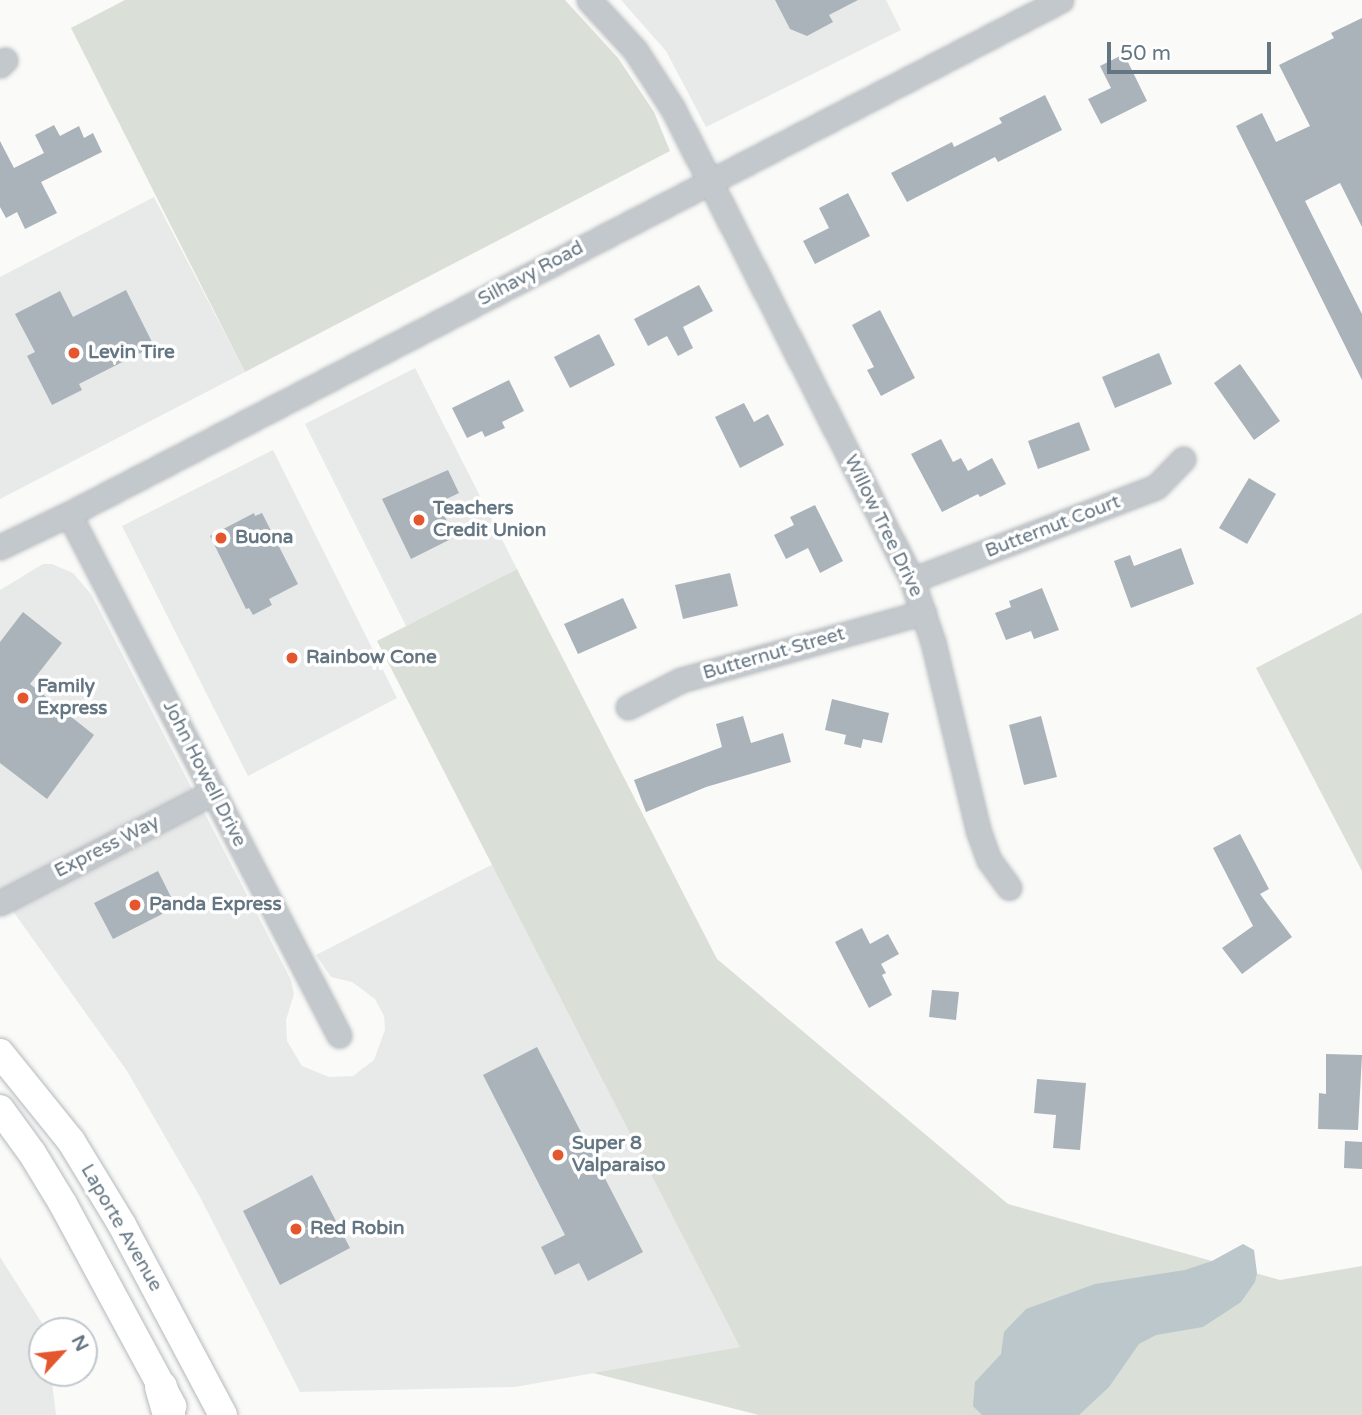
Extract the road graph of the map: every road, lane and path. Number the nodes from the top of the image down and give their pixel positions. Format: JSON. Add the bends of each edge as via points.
{"nodes":[{"id":1,"x":589,"y":0,"type":"edge"},
{"id":2,"x":1061,"y":0,"type":"edge"},
{"id":3,"x":711,"y":180,"type":"junction"},
{"id":4,"x":1183,"y":458,"type":"dead end"},
{"id":5,"x":69,"y":514,"type":"junction"},
{"id":6,"x":0,"y":547,"type":"edge"},
{"id":7,"x":912,"y":580,"type":"junction"},
{"id":8,"x":924,"y":612,"type":"junction"},
{"id":9,"x":628,"y":707,"type":"dead end"},
{"id":10,"x":213,"y":792,"type":"junction"},
{"id":11,"x":1009,"y":888,"type":"dead end"},
{"id":12,"x":0,"y":903,"type":"edge"},
{"id":13,"x":339,"y":1035,"type":"dead end"},
{"id":14,"x":0,"y":1053,"type":"edge"},
{"id":15,"x":0,"y":1109,"type":"edge"},
{"id":16,"x":165,"y":1401,"type":"edge"},
{"id":17,"x":176,"y":1415,"type":"edge"},
{"id":18,"x":223,"y":1415,"type":"edge"}],
"edges":[{"from":1,"to":3,"type":"street","name":"Willow Tree Drive","via":[[655,79]]},
{"from":2,"to":3,"type":"street","name":"Silhavy Road"},
{"from":3,"to":5,"type":"street","name":"Silhavy Road"},
{"from":3,"to":7,"type":"street","name":"Willow Tree Drive"},
{"from":4,"to":7,"type":"street","name":"Butternut Court","via":[[1156,487]]},
{"from":5,"to":6,"type":"street","name":"Silhavy Road"},
{"from":5,"to":10,"type":"street","name":"John Howell Drive"},
{"from":7,"to":8,"type":"street","name":"Willow Tree Drive"},
{"from":8,"to":9,"type":"street","name":"Butternut Street","via":[[681,680]]},
{"from":8,"to":11,"type":"street","name":"Willow Tree Drive","via":[[978,830],[989,860]]},
{"from":10,"to":12,"type":"street","name":"Express Way"},
{"from":10,"to":13,"type":"street","name":"John Howell Drive"},
{"from":14,"to":18,"type":"main road","name":"Laporte Avenue","via":[[71,1141],[122,1225]]},
{"from":15,"to":16,"type":"main road","name":"Laporte Avenue","via":[[63,1204]]},
{"from":16,"to":17,"type":"main road","name":"Laporte Avenue"}]}
